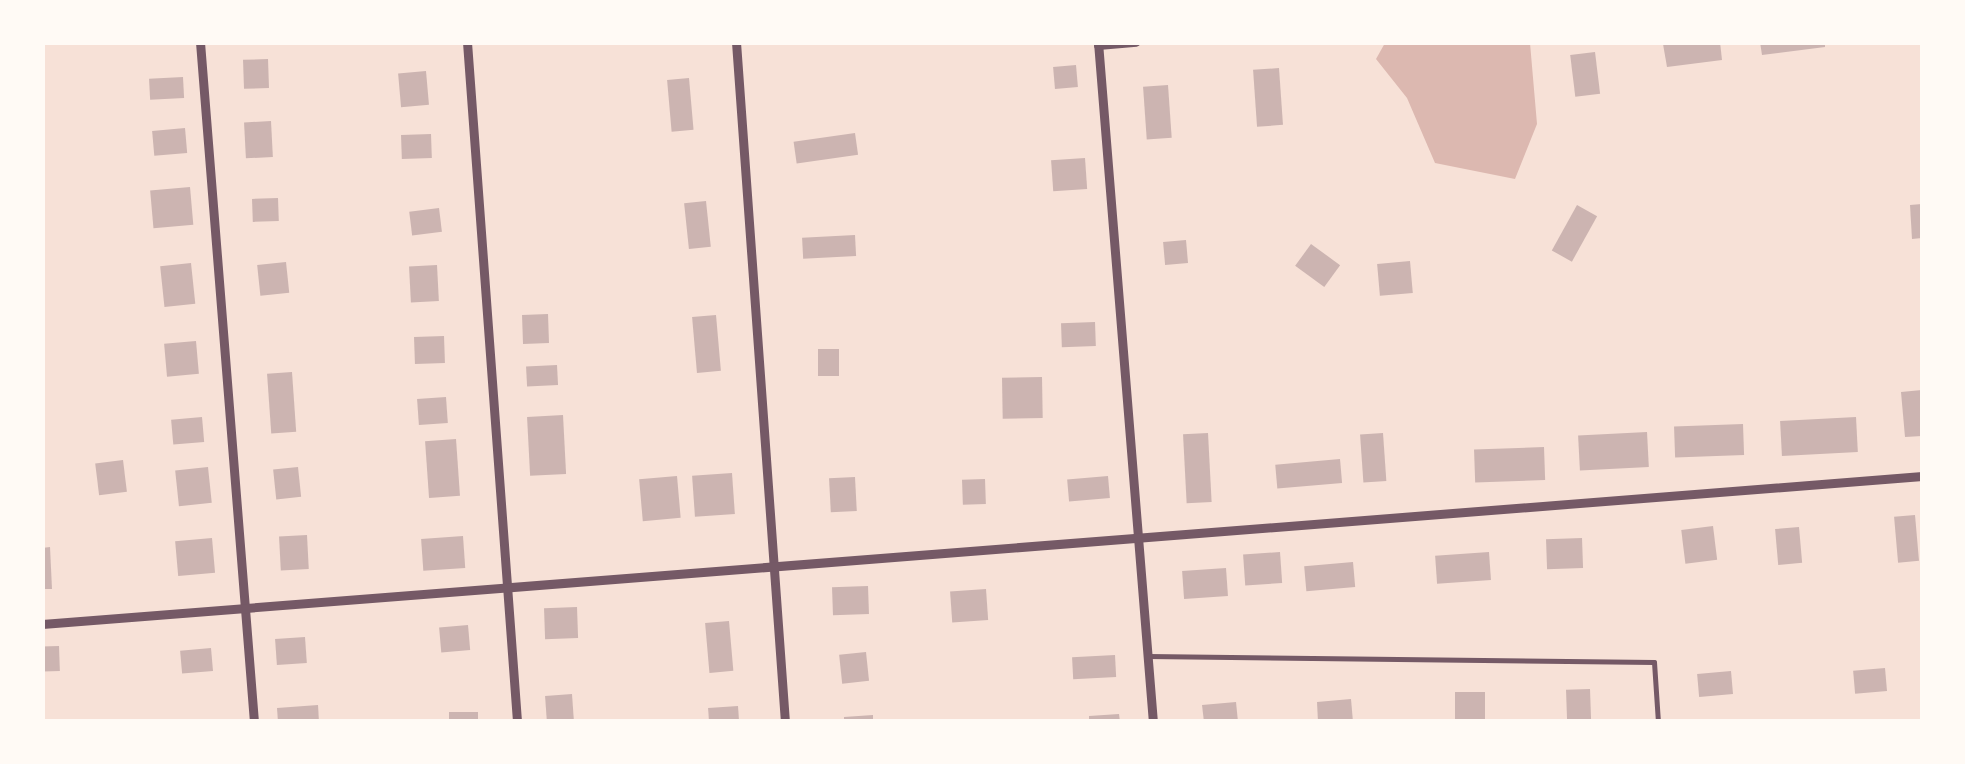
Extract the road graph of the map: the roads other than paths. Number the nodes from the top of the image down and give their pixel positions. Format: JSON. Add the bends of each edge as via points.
{"nodes":[{"id":1,"x":200,"y":42,"type":"edge"},
{"id":2,"x":467,"y":42,"type":"edge"},
{"id":3,"x":736,"y":42,"type":"edge"},
{"id":4,"x":1136,"y":42,"type":"edge"},
{"id":5,"x":1098,"y":44,"type":"edge"},
{"id":6,"x":1922,"y":476,"type":"edge"},
{"id":7,"x":1140,"y":538,"type":"junction"},
{"id":8,"x":774,"y":566,"type":"junction"},
{"id":9,"x":510,"y":587,"type":"junction"},
{"id":10,"x":248,"y":608,"type":"junction"},
{"id":11,"x":42,"y":624,"type":"edge"},
{"id":12,"x":1148,"y":656,"type":"junction"},
{"id":13,"x":254,"y":722,"type":"edge"},
{"id":14,"x":517,"y":722,"type":"edge"},
{"id":15,"x":785,"y":722,"type":"edge"},
{"id":16,"x":1153,"y":722,"type":"edge"},
{"id":17,"x":1658,"y":722,"type":"edge"}],
"edges":[{"from":1,"to":10,"type":"street"},
{"from":2,"to":9,"type":"street"},
{"from":3,"to":8,"type":"street"},
{"from":4,"to":5,"type":"street"},
{"from":5,"to":7,"type":"street"},
{"from":6,"to":7,"type":"street"},
{"from":7,"to":8,"type":"street"},
{"from":7,"to":12,"type":"street"},
{"from":8,"to":9,"type":"street"},
{"from":8,"to":15,"type":"street"},
{"from":9,"to":10,"type":"street"},
{"from":9,"to":14,"type":"street"},
{"from":10,"to":11,"type":"street"},
{"from":10,"to":13,"type":"street"},
{"from":12,"to":16,"type":"street"},
{"from":12,"to":17,"type":"lane","via":[[1654,662]]}]}
